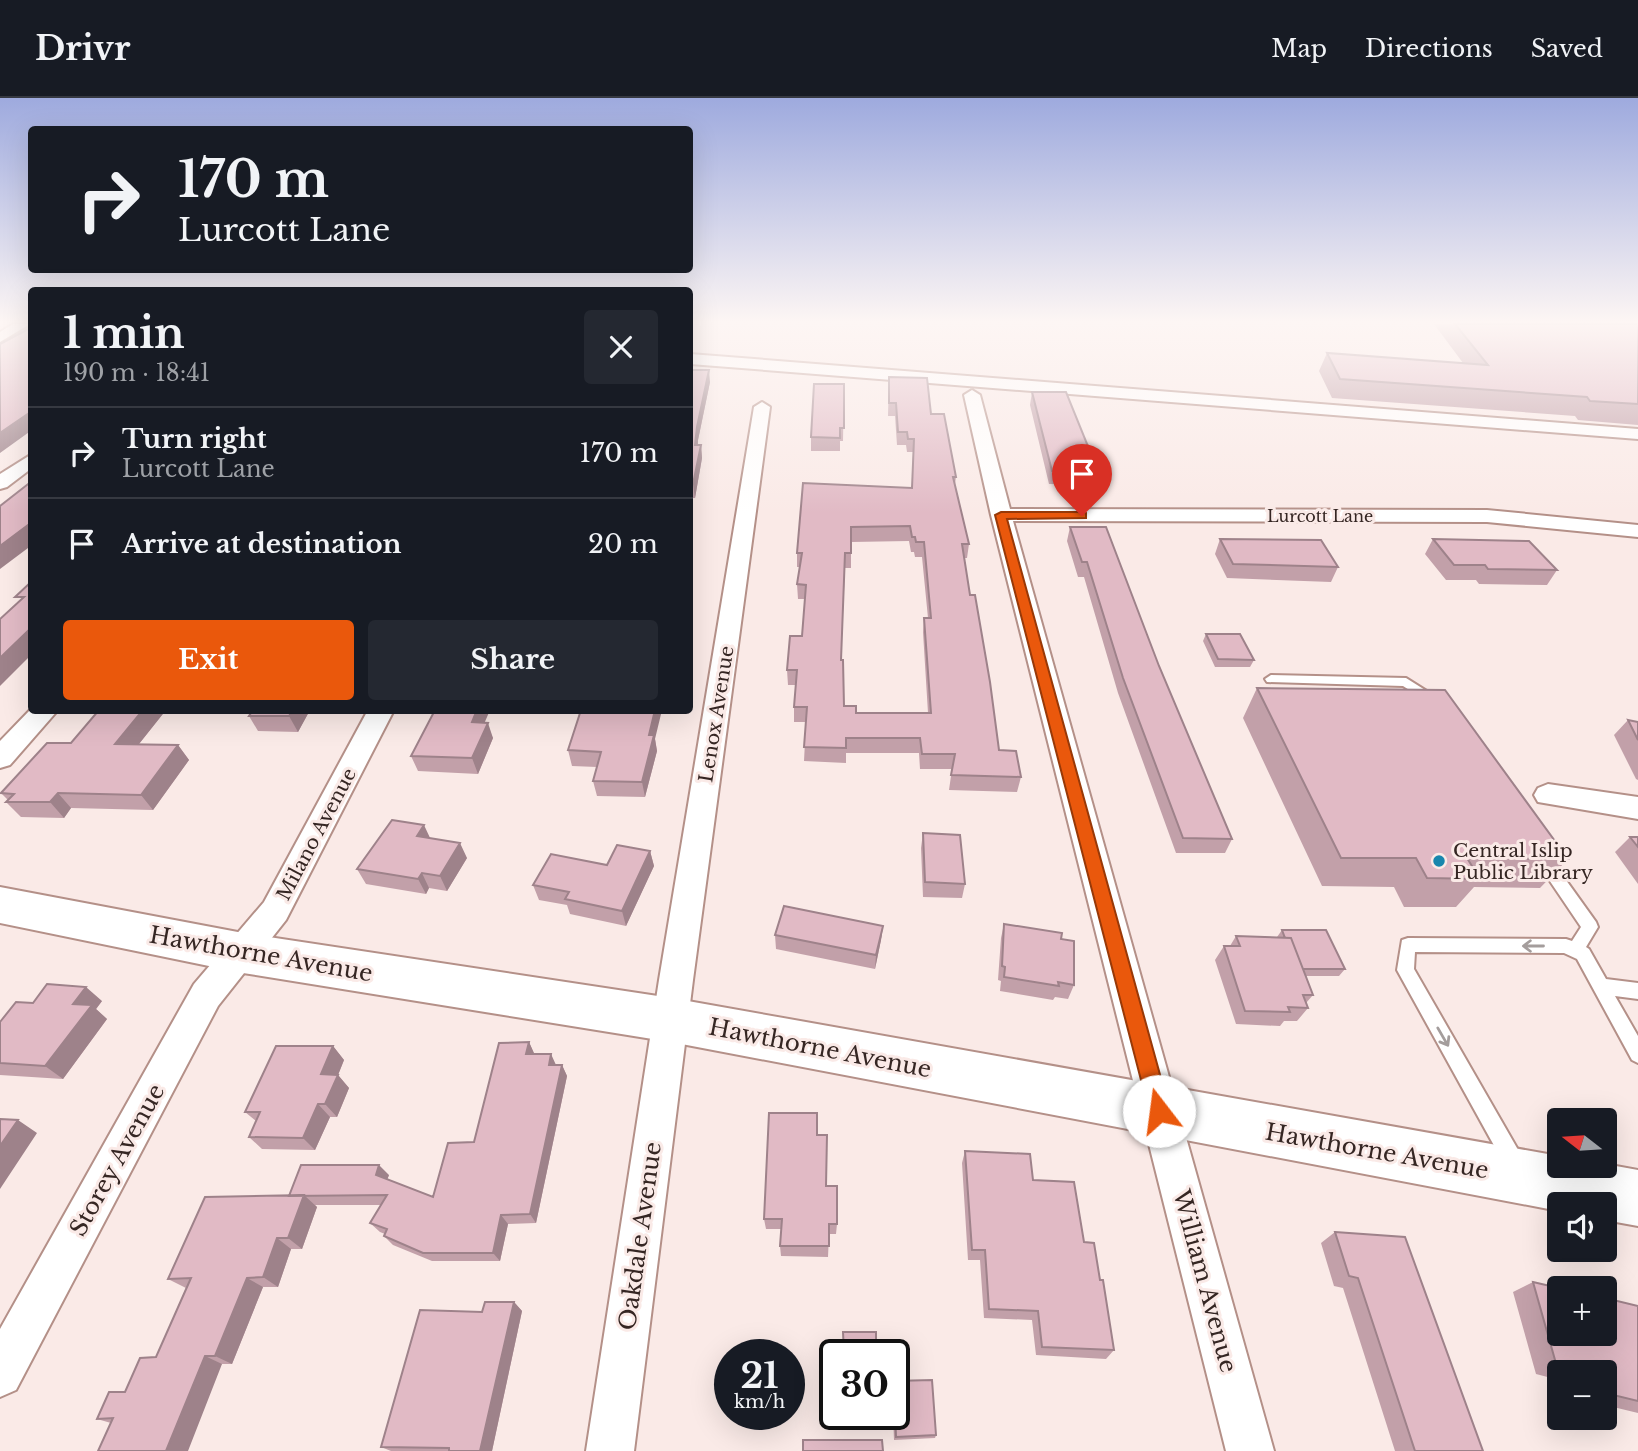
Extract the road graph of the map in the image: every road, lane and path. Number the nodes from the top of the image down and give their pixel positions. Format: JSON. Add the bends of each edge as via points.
{"nodes":[{"id":1,"x":1046,"y":387,"type":"edge"},
{"id":2,"x":972,"y":395,"type":"dead end"},
{"id":3,"x":762,"y":407,"type":"dead end"},
{"id":4,"x":1638,"y":434,"type":"edge"},
{"id":5,"x":28,"y":462,"type":"edge"},
{"id":6,"x":0,"y":483,"type":"edge"},
{"id":7,"x":1001,"y":515,"type":"junction"},
{"id":8,"x":1638,"y":531,"type":"edge"},
{"id":9,"x":1271,"y":679,"type":"dead end"},
{"id":10,"x":1440,"y":708,"type":"edge"},
{"id":11,"x":41,"y":714,"type":"edge"},
{"id":12,"x":379,"y":714,"type":"edge"},
{"id":13,"x":0,"y":758,"type":"edge"},
{"id":14,"x":1548,"y":794,"type":"dead end"},
{"id":15,"x":1638,"y":808,"type":"edge"},
{"id":16,"x":1535,"y":846,"type":"edge"},
{"id":17,"x":0,"y":905,"type":"edge"},
{"id":18,"x":1575,"y":950,"type":"junction"},
{"id":19,"x":243,"y":953,"type":"junction"},
{"id":20,"x":1600,"y":986,"type":"junction"},
{"id":21,"x":1638,"y":991,"type":"edge"},
{"id":22,"x":671,"y":1020,"type":"junction"},
{"id":23,"x":1638,"y":1054,"type":"edge"},
{"id":24,"x":1159,"y":1111,"type":"junction"},
{"id":25,"x":1523,"y":1177,"type":"junction"},
{"id":26,"x":1638,"y":1198,"type":"edge"},
{"id":27,"x":0,"y":1374,"type":"edge"},
{"id":28,"x":610,"y":1451,"type":"edge"},
{"id":29,"x":1250,"y":1451,"type":"edge"}],
"edges":[{"from":1,"to":4,"type":"street"},
{"from":2,"to":7,"type":"street","name":"William Avenue"},
{"from":3,"to":22,"type":"street","name":"Lenox Avenue"},
{"from":5,"to":6,"type":"street"},
{"from":7,"to":8,"type":"street","name":"Lurcott Lane","via":[[1487,516]]},
{"from":7,"to":24,"type":"street","name":"William Avenue"},
{"from":9,"to":10,"type":"lane","via":[[1406,682],[1432,696]]},
{"from":11,"to":13,"type":"street"},
{"from":12,"to":19,"type":"street","name":"Milano Avenue","via":[[275,911]]},
{"from":14,"to":15,"type":"street"},
{"from":16,"to":18,"type":"lane","via":[[1590,927]]},
{"from":17,"to":19,"type":"street","name":"Hawthorne Avenue"},
{"from":18,"to":20,"type":"lane","via":[[1583,954]]},
{"from":18,"to":25,"type":"lane","one_way":true,"via":[[1566,946],[1408,945],[1405,970]]},
{"from":19,"to":22,"type":"street","name":"Hawthorne Avenue"},
{"from":19,"to":27,"type":"street","name":"Storey Avenue","via":[[206,995]]},
{"from":20,"to":21,"type":"lane"},
{"from":20,"to":23,"type":"lane"},
{"from":22,"to":24,"type":"street","name":"Hawthorne Avenue"},
{"from":22,"to":28,"type":"street","name":"Oakdale Avenue"},
{"from":24,"to":25,"type":"street","name":"Hawthorne Avenue"},
{"from":24,"to":29,"type":"street","name":"William Avenue"},
{"from":25,"to":26,"type":"street","name":"Hawthorne Avenue"}]}
